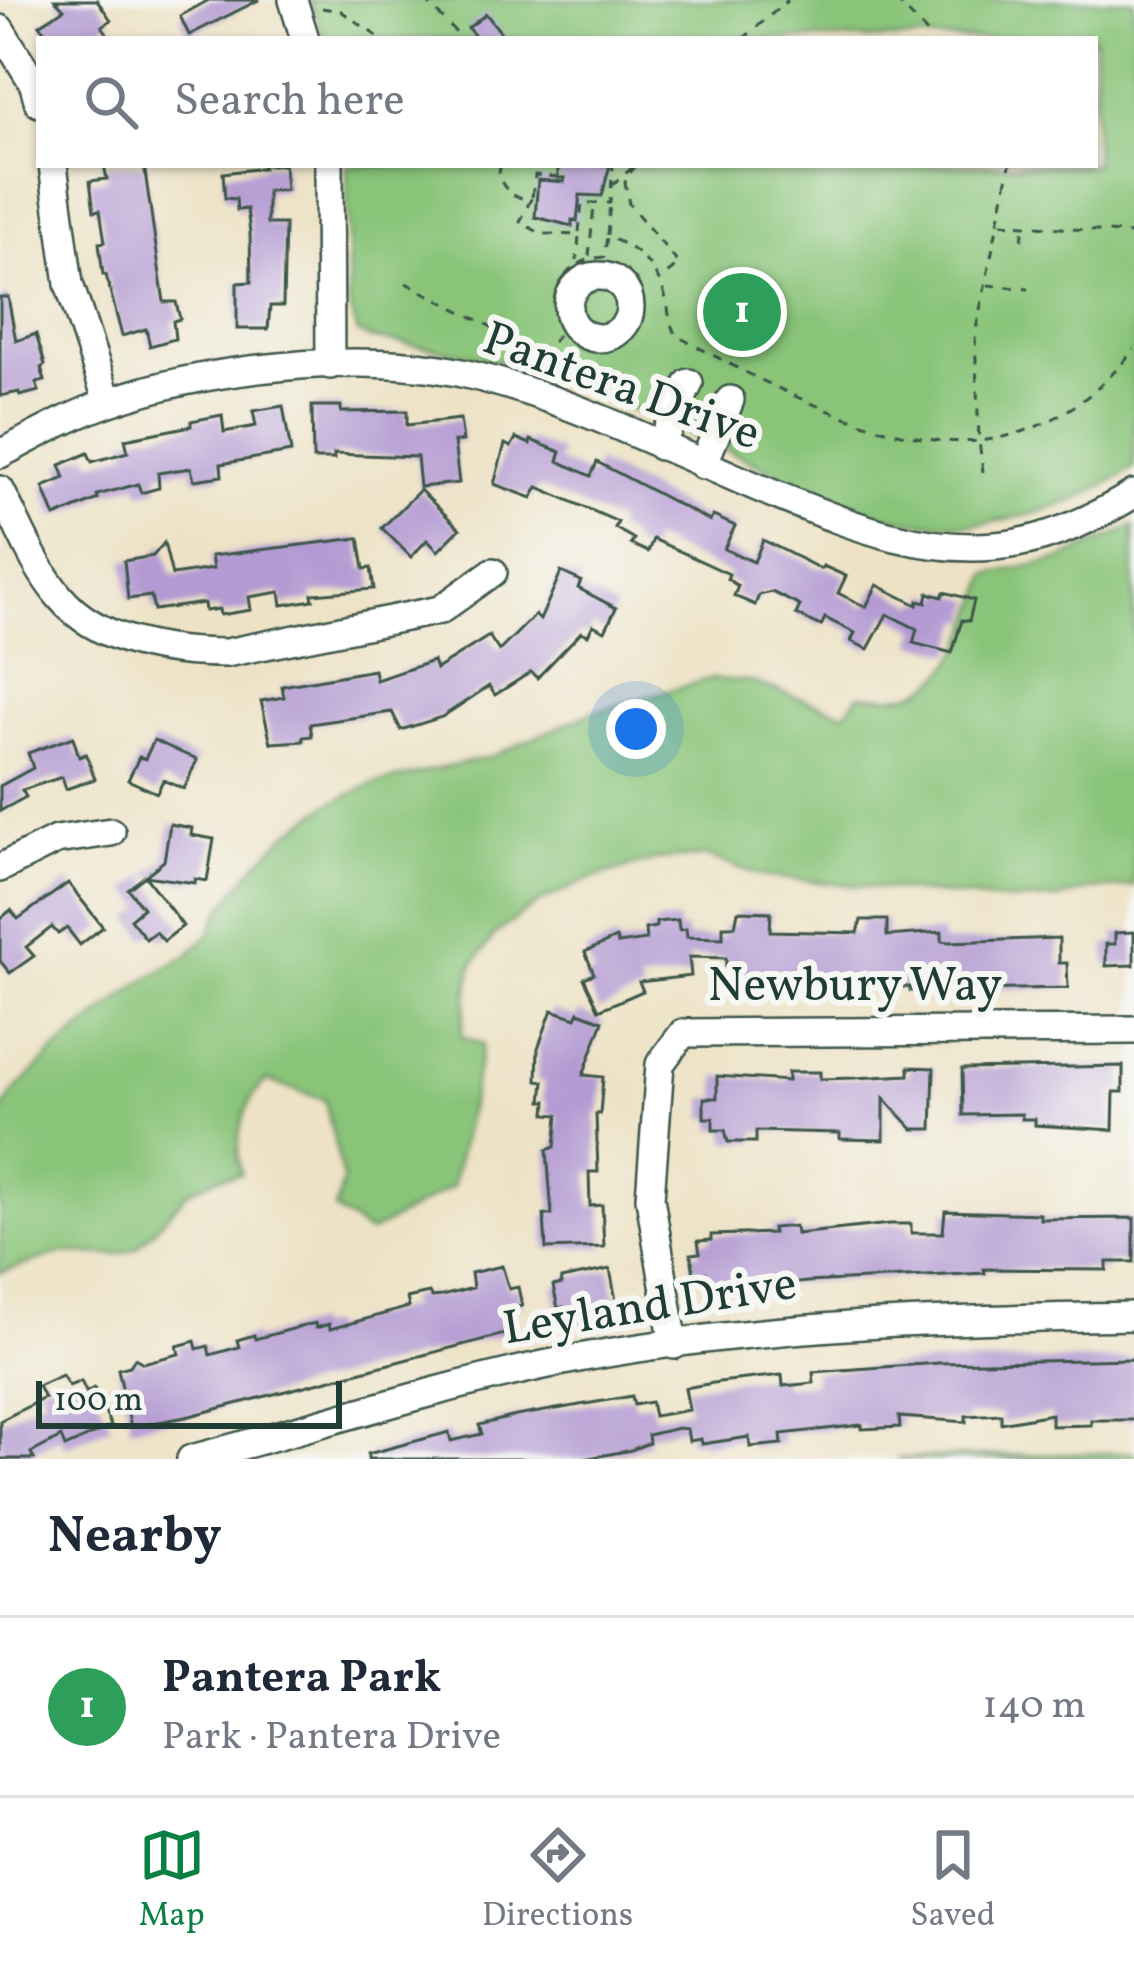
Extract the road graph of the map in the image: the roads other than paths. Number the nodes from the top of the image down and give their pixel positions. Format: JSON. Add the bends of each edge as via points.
{"nodes":[{"id":1,"x":294,"y":5,"type":"edge"},
{"id":2,"x":0,"y":29,"type":"edge"},
{"id":3,"x":304,"y":36,"type":"edge"},
{"id":4,"x":36,"y":92,"type":"edge"},
{"id":5,"x":52,"y":168,"type":"edge"},
{"id":6,"x":328,"y":168,"type":"edge"},
{"id":7,"x":331,"y":365,"type":"junction"},
{"id":8,"x":689,"y":383,"type":"dead end"},
{"id":9,"x":730,"y":400,"type":"dead end"},
{"id":10,"x":108,"y":402,"type":"junction"},
{"id":11,"x":660,"y":446,"type":"junction"},
{"id":12,"x":0,"y":454,"type":"edge"},
{"id":13,"x":703,"y":465,"type":"junction"},
{"id":14,"x":0,"y":490,"type":"edge"},
{"id":15,"x":1134,"y":494,"type":"edge"},
{"id":16,"x":494,"y":572,"type":"dead end"},
{"id":17,"x":111,"y":832,"type":"dead end"},
{"id":18,"x":0,"y":868,"type":"edge"},
{"id":19,"x":1134,"y":1030,"type":"edge"},
{"id":20,"x":1134,"y":1316,"type":"edge"},
{"id":21,"x":674,"y":1345,"type":"junction"},
{"id":22,"x":191,"y":1459,"type":"edge"}],
"edges":[{"from":1,"to":3,"type":"street"},
{"from":2,"to":4,"type":"street"},
{"from":5,"to":10,"type":"street","via":[[69,284]]},
{"from":6,"to":7,"type":"street"},
{"from":7,"to":10,"type":"street","name":"Pantera Drive","via":[[228,373]]},
{"from":7,"to":11,"type":"street","name":"Pantera Drive","via":[[466,374]]},
{"from":8,"to":11,"type":"street"},
{"from":9,"to":13,"type":"street"},
{"from":10,"to":12,"type":"street","name":"Pantera Drive"},
{"from":11,"to":13,"type":"street","name":"Pantera Drive"},
{"from":13,"to":15,"type":"street","name":"Pantera Drive","via":[[869,532],[955,546],[1042,537]]},
{"from":14,"to":16,"type":"street","via":[[61,599],[101,628],[190,653],[226,653],[440,610]]},
{"from":17,"to":18,"type":"street","via":[[56,840]]},
{"from":19,"to":21,"type":"street","name":"Newbury Way","via":[[683,1033],[660,1064],[650,1198]]},
{"from":20,"to":21,"type":"street","name":"Leyland Drive","via":[[818,1325]]},
{"from":21,"to":22,"type":"street","name":"Leyland Drive","via":[[553,1364]]}]}
